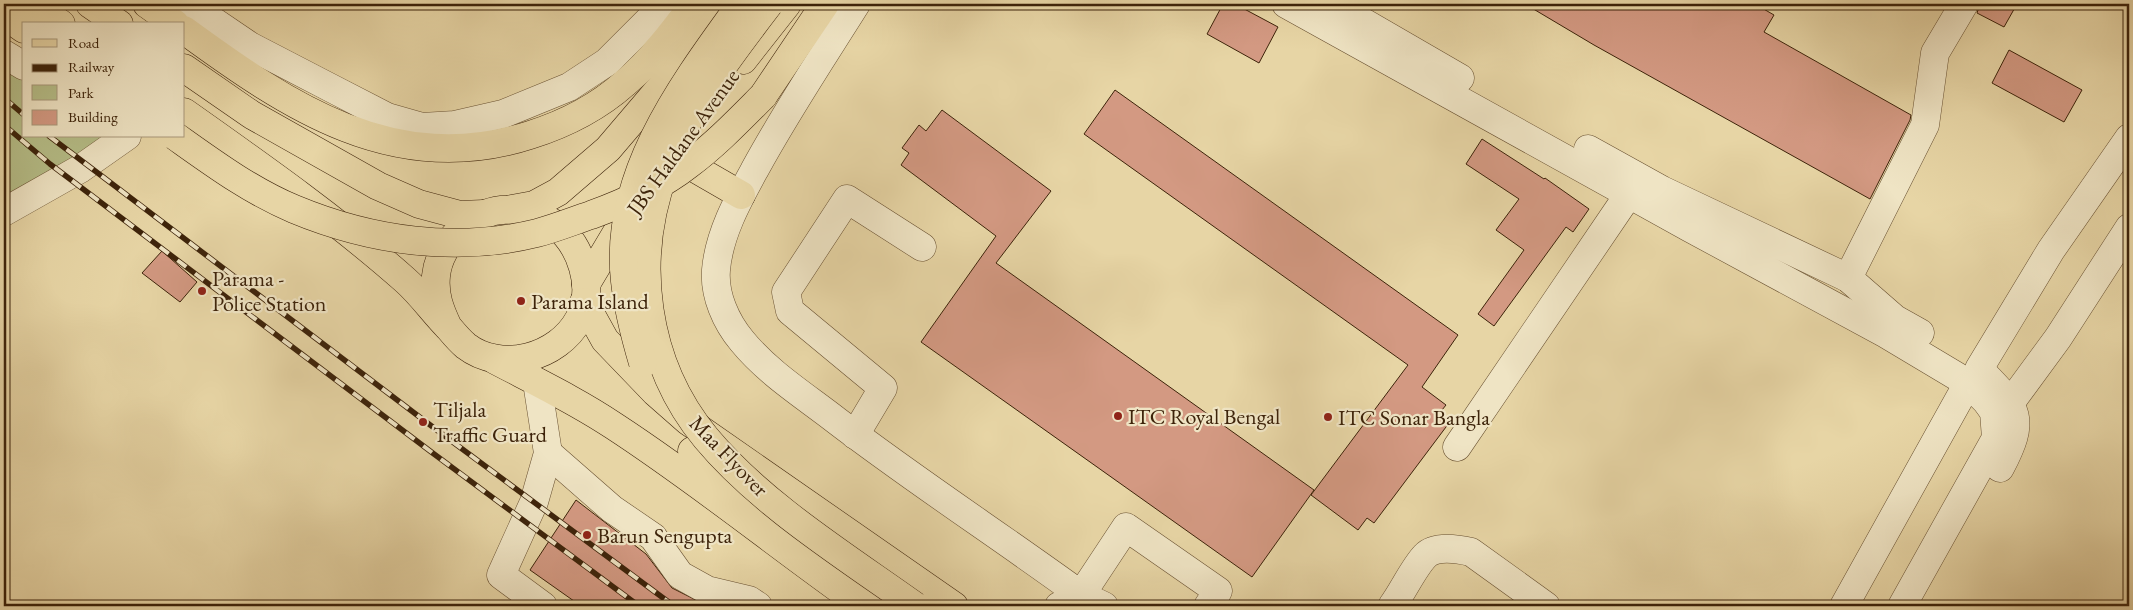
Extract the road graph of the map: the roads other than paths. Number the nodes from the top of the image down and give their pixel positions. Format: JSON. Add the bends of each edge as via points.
{"nodes":[{"id":1,"x":33,"y":4,"type":"edge"},
{"id":2,"x":90,"y":4,"type":"edge"},
{"id":3,"x":147,"y":4,"type":"edge"},
{"id":4,"x":188,"y":4,"type":"edge"},
{"id":5,"x":665,"y":4,"type":"edge"},
{"id":6,"x":694,"y":4,"type":"edge"},
{"id":7,"x":723,"y":4,"type":"edge"},
{"id":8,"x":741,"y":4,"type":"edge"},
{"id":9,"x":769,"y":4,"type":"edge"},
{"id":10,"x":787,"y":4,"type":"edge"},
{"id":11,"x":825,"y":4,"type":"edge"},
{"id":12,"x":856,"y":4,"type":"edge"},
{"id":13,"x":1286,"y":4,"type":"edge"},
{"id":14,"x":1964,"y":4,"type":"edge"},
{"id":15,"x":1325,"y":10,"type":"edge"},
{"id":16,"x":4,"y":14,"type":"edge"},
{"id":17,"x":58,"y":22,"type":"edge"},
{"id":18,"x":116,"y":22,"type":"edge"},
{"id":19,"x":172,"y":22,"type":"edge"},
{"id":20,"x":22,"y":28,"type":"edge"},
{"id":21,"x":185,"y":31,"type":"edge"},
{"id":22,"x":4,"y":54,"type":"edge"},
{"id":23,"x":22,"y":65,"type":"edge"},
{"id":24,"x":185,"y":69,"type":"edge"},
{"id":25,"x":185,"y":113,"type":"edge"},
{"id":26,"x":124,"y":138,"type":"edge"},
{"id":27,"x":178,"y":138,"type":"edge"},
{"id":28,"x":2129,"y":138,"type":"edge"},
{"id":29,"x":670,"y":154,"type":"junction"},
{"id":30,"x":1629,"y":194,"type":"junction"},
{"id":31,"x":741,"y":195,"type":"junction"},
{"id":32,"x":1657,"y":198,"type":"junction"},
{"id":33,"x":4,"y":212,"type":"edge"},
{"id":34,"x":496,"y":212,"type":"junction"},
{"id":35,"x":2126,"y":240,"type":"edge"},
{"id":36,"x":922,"y":246,"type":"dead end"},
{"id":37,"x":1848,"y":278,"type":"junction"},
{"id":38,"x":585,"y":294,"type":"junction"},
{"id":39,"x":448,"y":327,"type":"junction"},
{"id":40,"x":491,"y":358,"type":"junction"},
{"id":41,"x":1974,"y":376,"type":"junction"},
{"id":42,"x":537,"y":382,"type":"junction"},
{"id":43,"x":2002,"y":407,"type":"junction"},
{"id":44,"x":855,"y":434,"type":"junction"},
{"id":45,"x":1457,"y":447,"type":"dead end"},
{"id":46,"x":548,"y":453,"type":"junction"},
{"id":47,"x":1081,"y":603,"type":"edge"},
{"id":48,"x":543,"y":606,"type":"edge"},
{"id":49,"x":758,"y":606,"type":"edge"},
{"id":50,"x":863,"y":606,"type":"edge"},
{"id":51,"x":890,"y":606,"type":"edge"},
{"id":52,"x":915,"y":606,"type":"edge"},
{"id":53,"x":954,"y":606,"type":"edge"},
{"id":54,"x":1208,"y":606,"type":"edge"},
{"id":55,"x":1392,"y":606,"type":"edge"},
{"id":56,"x":1546,"y":606,"type":"edge"},
{"id":57,"x":1844,"y":606,"type":"edge"},
{"id":58,"x":1902,"y":606,"type":"edge"},
{"id":59,"x":1922,"y":606,"type":"edge"}],
"edges":[{"from":1,"to":17,"type":"main road"},
{"from":2,"to":18,"type":"main road"},
{"from":3,"to":19,"type":"main road"},
{"from":4,"to":5,"type":"street","via":[[250,46],[387,116],[422,127],[455,125],[503,114],[569,87],[607,62]]},
{"from":6,"to":21,"type":"main road","via":[[625,84],[576,118],[518,139],[482,147],[444,150],[388,141],[352,131],[305,110],[269,90]]},
{"from":7,"to":34,"type":"main road","via":[[666,80],[608,149],[558,192],[534,205]]},
{"from":8,"to":51,"type":"main road","name":"Maa Flyover","bridge":true,"via":[[672,104],[650,144],[630,204],[625,238],[624,280],[631,320],[643,365],[692,451],[739,500]]},
{"from":9,"to":52,"type":"main road","name":"Maa Flyover","bridge":true,"via":[[701,99],[665,170],[655,207],[647,267],[654,340],[664,371],[682,405],[725,458],[788,514]]},
{"from":10,"to":29,"type":"main road","name":"JBS Haldane Avenue"},
{"from":11,"to":27,"type":"main road","bridge":true,"via":[[763,96],[688,166],[612,207],[538,233],[464,244],[357,231],[285,205],[225,172]]},
{"from":12,"to":31,"type":"street","via":[[780,124]]},
{"from":13,"to":15,"type":"street"},
{"from":14,"to":37,"type":"street","via":[[1935,53],[1925,126]]},
{"from":15,"to":30,"type":"street","via":[[1462,100]]},
{"from":15,"to":32,"type":"street","via":[[1470,84]]},
{"from":16,"to":20,"type":"main road"},
{"from":22,"to":23,"type":"street"},
{"from":24,"to":34,"type":"main road","via":[[252,115],[378,186],[418,204],[460,215]]},
{"from":25,"to":39,"type":"main road","via":[[293,190],[406,281]]},
{"from":26,"to":33,"type":"street","via":[[80,169]]},
{"from":28,"to":41,"type":"street","via":[[2051,250]]},
{"from":29,"to":31,"type":"main road"},
{"from":29,"to":38,"type":"main road","name":"JBS Haldane Avenue","via":[[631,208]]},
{"from":30,"to":32,"type":"street"},
{"from":30,"to":45,"type":"street"},
{"from":31,"to":44,"type":"street","via":[[719,246],[716,272],[718,296],[728,321],[742,341],[776,375]]},
{"from":32,"to":37,"type":"street"},
{"from":32,"to":41,"type":"street","via":[[1886,334]]},
{"from":34,"to":38,"type":"main road","via":[[532,213],[553,223],[570,240],[582,261]]},
{"from":34,"to":39,"type":"main road","via":[[461,228],[444,249],[436,276],[437,302]]},
{"from":35,"to":43,"type":"street","via":[[2058,338]]},
{"from":36,"to":44,"type":"street","via":[[847,199],[786,292],[790,311],[883,388]]},
{"from":37,"to":41,"type":"street","via":[[1895,318]]},
{"from":38,"to":40,"type":"main road","via":[[579,319],[544,353],[518,360]]},
{"from":38,"to":53,"type":"main road","via":[[605,340],[688,421]]},
{"from":39,"to":40,"type":"main road","via":[[466,346]]},
{"from":40,"to":42,"type":"main road"},
{"from":41,"to":43,"type":"street"},
{"from":41,"to":57,"type":"street"},
{"from":42,"to":46,"type":"street"},
{"from":42,"to":50,"type":"main road","via":[[613,425]]},
{"from":43,"to":58,"type":"street","via":[[1996,438]]},
{"from":43,"to":59,"type":"street","via":[[2016,426],[2013,444]]},
{"from":44,"to":47,"type":"street"},
{"from":46,"to":48,"type":"street","via":[[534,502],[501,575]]},
{"from":46,"to":49,"type":"street","via":[[612,509],[653,537],[680,575],[707,590],[749,600]]},
{"from":47,"to":54,"type":"street","via":[[1126,528],[1218,591]]},
{"from":55,"to":56,"type":"street","via":[[1425,555],[1456,549],[1471,552]]}]}
